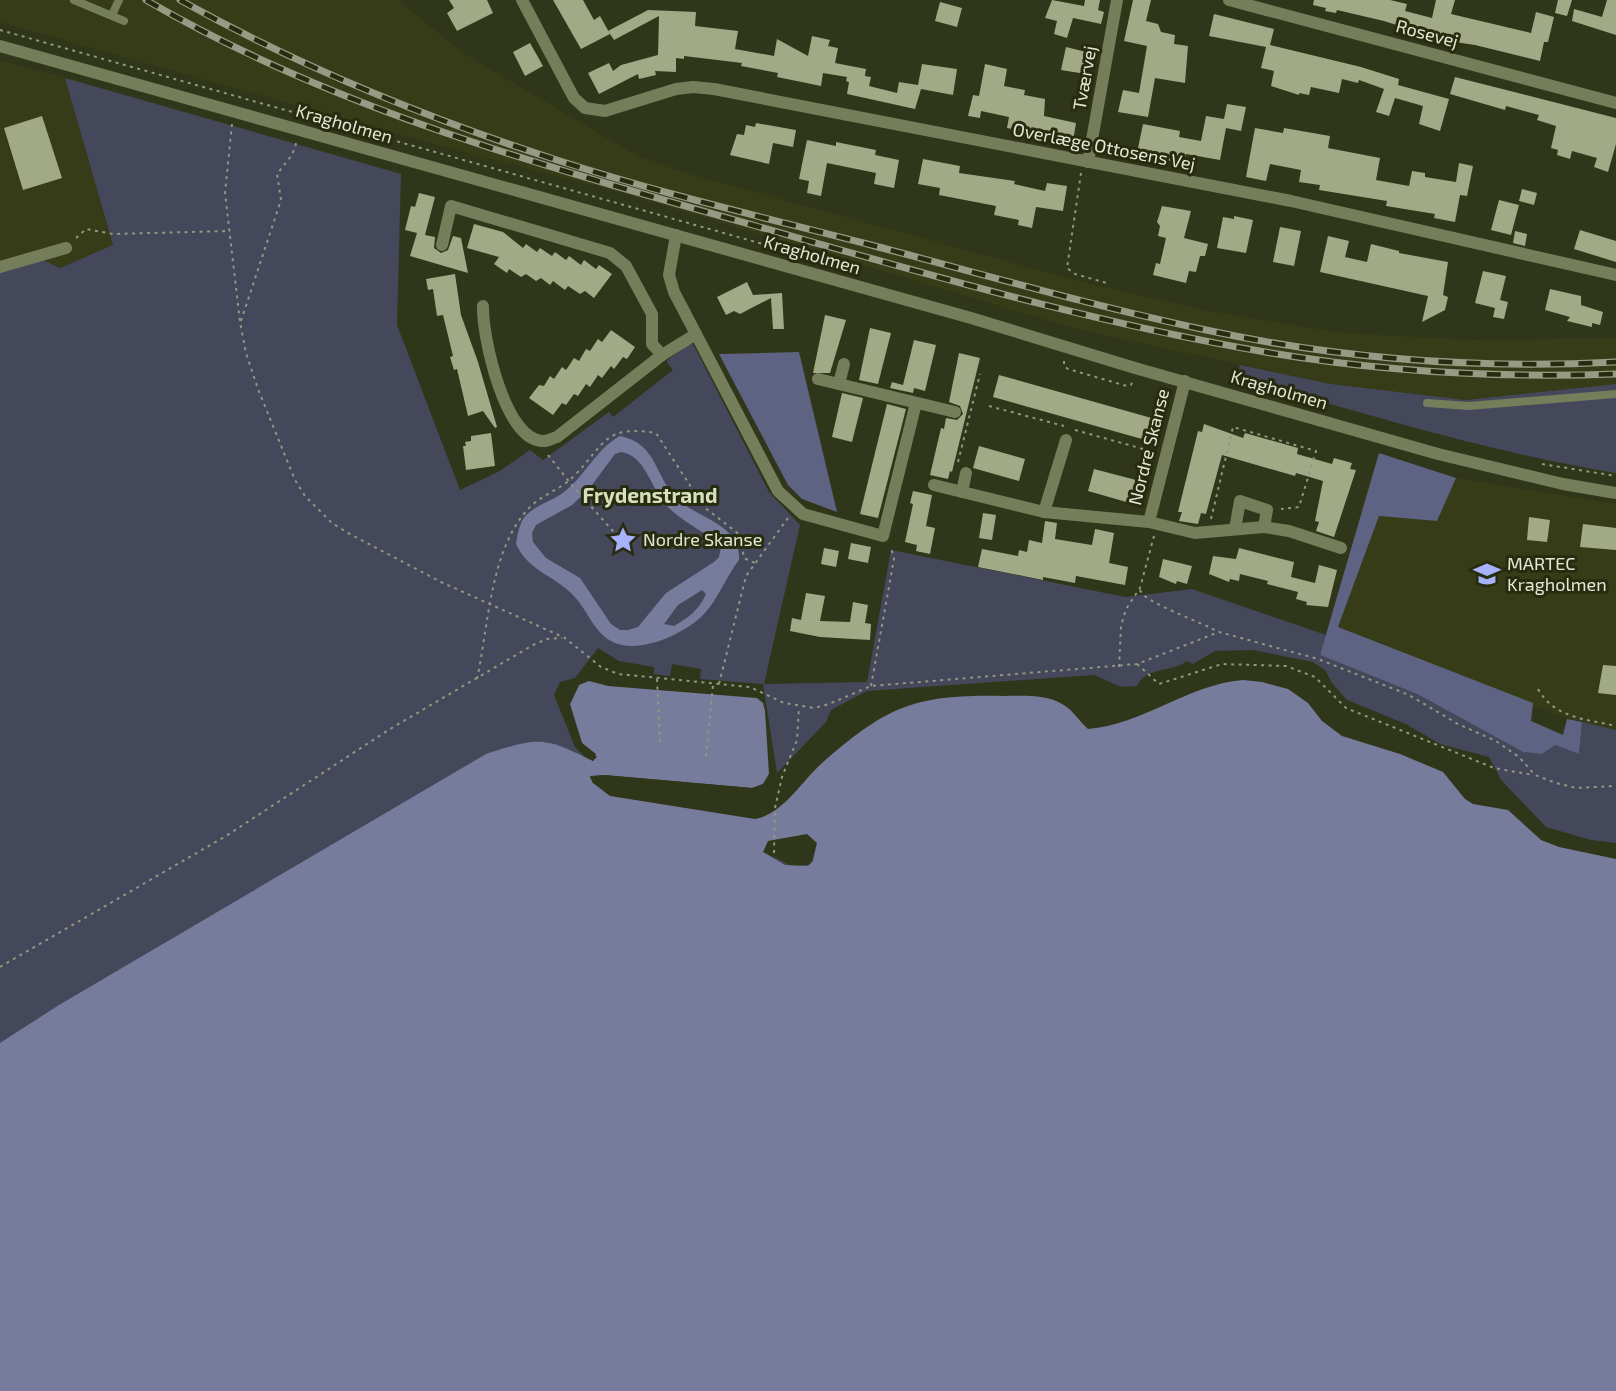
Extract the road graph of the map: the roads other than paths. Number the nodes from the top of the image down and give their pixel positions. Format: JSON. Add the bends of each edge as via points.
{"nodes":[{"id":1,"x":74,"y":0,"type":"edge"},
{"id":2,"x":119,"y":0,"type":"edge"},
{"id":3,"x":522,"y":0,"type":"edge"},
{"id":4,"x":1118,"y":0,"type":"edge"},
{"id":5,"x":1229,"y":0,"type":"edge"},
{"id":6,"x":112,"y":15,"type":"junction"},
{"id":7,"x":124,"y":21,"type":"dead end"},
{"id":8,"x":0,"y":46,"type":"edge"},
{"id":9,"x":1616,"y":103,"type":"edge"},
{"id":10,"x":1085,"y":162,"type":"junction"},
{"id":11,"x":676,"y":235,"type":"junction"},
{"id":12,"x":442,"y":245,"type":"dead end"},
{"id":13,"x":66,"y":248,"type":"road end"},
{"id":14,"x":0,"y":267,"type":"edge"},
{"id":15,"x":1616,"y":275,"type":"edge"},
{"id":16,"x":483,"y":306,"type":"dead end"},
{"id":17,"x":696,"y":333,"type":"junction"},
{"id":18,"x":662,"y":355,"type":"junction"},
{"id":19,"x":844,"y":364,"type":"dead end"},
{"id":20,"x":818,"y":380,"type":"dead end"},
{"id":21,"x":1185,"y":381,"type":"junction"},
{"id":22,"x":839,"y":384,"type":"junction"},
{"id":23,"x":1616,"y":394,"type":"edge"},
{"id":24,"x":916,"y":402,"type":"junction"},
{"id":25,"x":1427,"y":403,"type":"dead end"},
{"id":26,"x":955,"y":412,"type":"dead end"},
{"id":27,"x":1066,"y":440,"type":"dead end"},
{"id":28,"x":962,"y":469,"type":"road end"},
{"id":29,"x":934,"y":485,"type":"dead end"},
{"id":30,"x":962,"y":492,"type":"junction"},
{"id":31,"x":1616,"y":493,"type":"edge"},
{"id":32,"x":1044,"y":512,"type":"junction"},
{"id":33,"x":1149,"y":522,"type":"junction"},
{"id":34,"x":1264,"y":527,"type":"junction"},
{"id":35,"x":1235,"y":529,"type":"junction"},
{"id":36,"x":1341,"y":548,"type":"dead end"}],
"edges":[{"from":1,"to":6,"type":"lane"},
{"from":2,"to":6,"type":"lane"},
{"from":3,"to":10,"type":"street","name":"Overlæge Ottosens Vej","via":[[574,98],[585,108],[605,111],[693,87]]},
{"from":4,"to":10,"type":"street","name":"Tværvej"},
{"from":5,"to":9,"type":"street","name":"Rosevej"},
{"from":6,"to":7,"type":"lane"},
{"from":8,"to":11,"type":"street","name":"Kragholmen"},
{"from":10,"to":15,"type":"street","name":"Overlæge Ottosens Vej","via":[[1388,221]]},
{"from":11,"to":17,"type":"street","via":[[669,275]]},
{"from":11,"to":21,"type":"street","name":"Kragholmen"},
{"from":12,"to":18,"type":"street","via":[[451,206],[610,253],[626,267],[652,314],[652,344]]},
{"from":13,"to":14,"type":"street"},
{"from":16,"to":18,"type":"street","via":[[487,343],[504,402],[523,429],[543,441],[557,437]]},
{"from":17,"to":18,"type":"street"},
{"from":17,"to":24,"type":"street","via":[[778,491],[796,509],[814,518],[883,536]]},
{"from":19,"to":22,"type":"street"},
{"from":20,"to":22,"type":"street"},
{"from":21,"to":31,"type":"street","name":"Kragholmen","via":[[1438,454]]},
{"from":21,"to":33,"type":"street","name":"Nordre Skanse"},
{"from":22,"to":24,"type":"street"},
{"from":23,"to":25,"type":"lane","via":[[1469,406]]},
{"from":24,"to":26,"type":"street"},
{"from":27,"to":32,"type":"street"},
{"from":28,"to":30,"type":"street"},
{"from":29,"to":30,"type":"street","name":"Nordre Skanse"},
{"from":30,"to":32,"type":"street","name":"Nordre Skanse"},
{"from":32,"to":33,"type":"street","name":"Nordre Skanse"},
{"from":33,"to":35,"type":"street","name":"Nordre Skanse","via":[[1208,534]]},
{"from":34,"to":35,"type":"street","name":"Nordre Skanse"},
{"from":34,"to":35,"type":"street","via":[[1267,510],[1240,501]]},
{"from":34,"to":36,"type":"street","name":"Nordre Skanse"}]}
